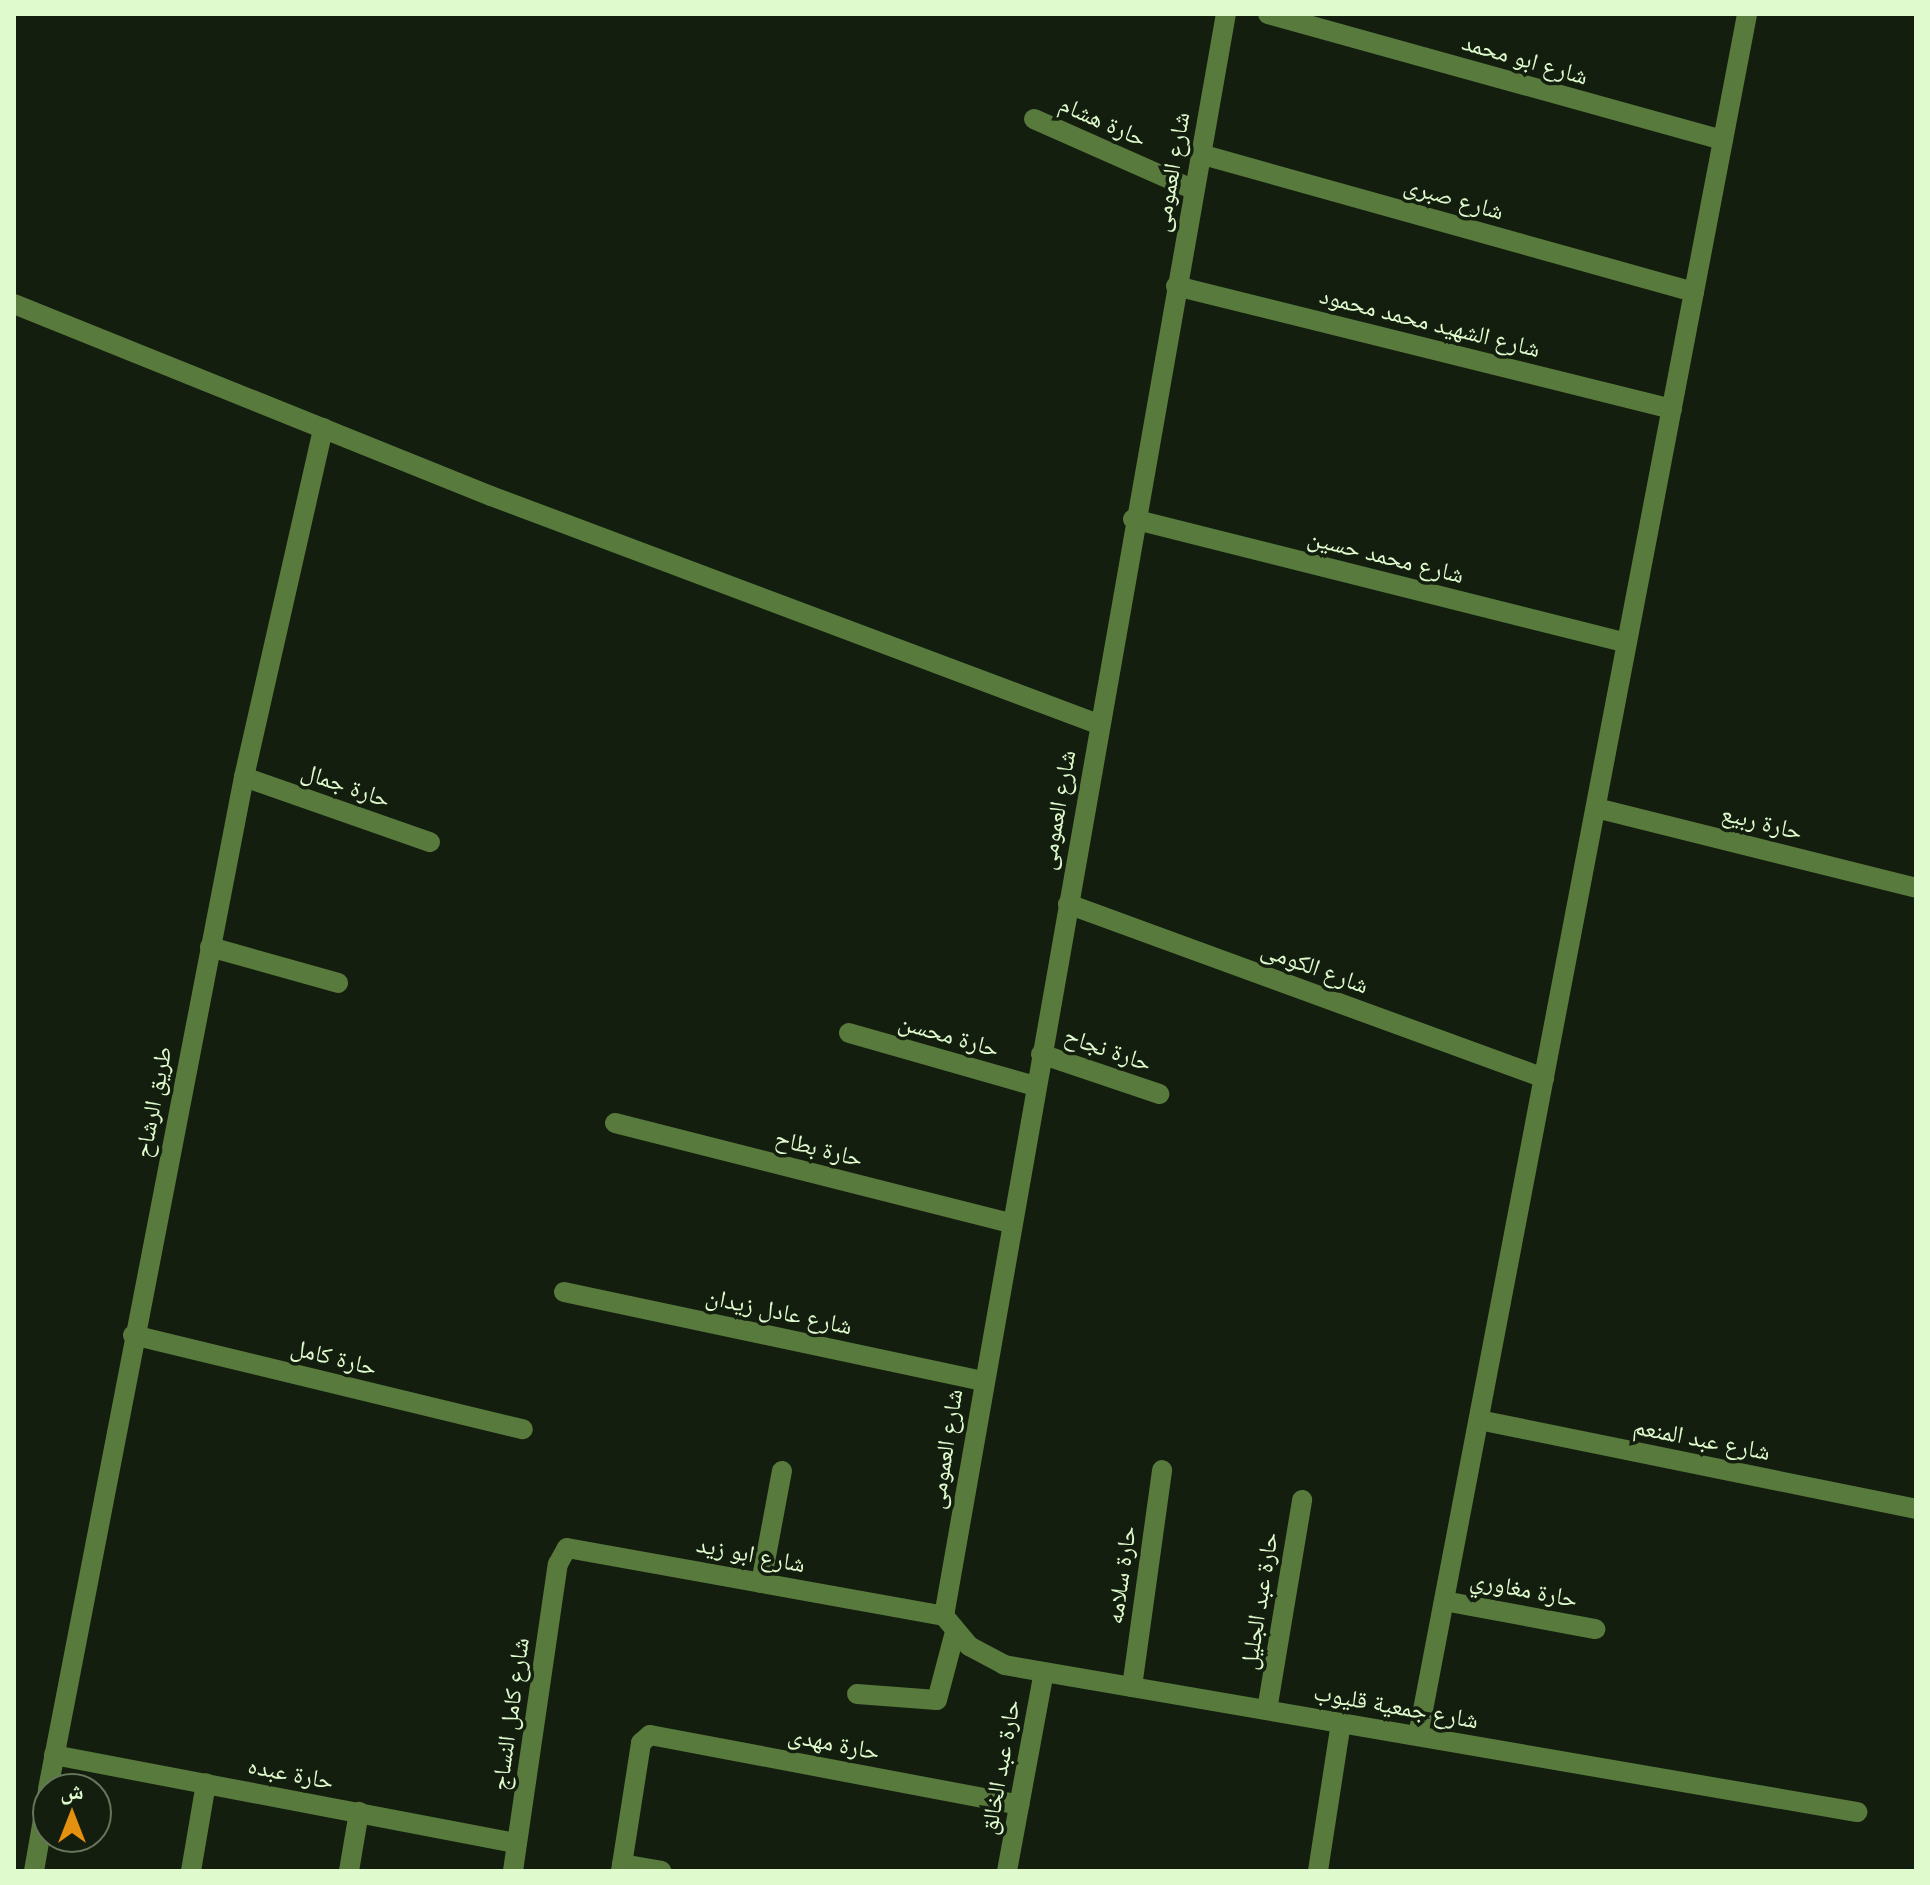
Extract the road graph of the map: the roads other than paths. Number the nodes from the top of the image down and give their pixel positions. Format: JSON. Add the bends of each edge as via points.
{"nodes":[{"id":1,"x":1226,"y":14,"type":"edge"},
{"id":2,"x":1268,"y":14,"type":"edge"},
{"id":3,"x":1747,"y":14,"type":"edge"},
{"id":4,"x":1034,"y":119,"type":"dead end"},
{"id":5,"x":1723,"y":140,"type":"junction"},
{"id":6,"x":1200,"y":154,"type":"junction"},
{"id":7,"x":1194,"y":190,"type":"junction"},
{"id":8,"x":1176,"y":286,"type":"junction"},
{"id":9,"x":1694,"y":292,"type":"junction"},
{"id":10,"x":14,"y":304,"type":"edge"},
{"id":11,"x":1672,"y":409,"type":"junction"},
{"id":12,"x":323,"y":428,"type":"junction"},
{"id":13,"x":1133,"y":519,"type":"junction"},
{"id":14,"x":1627,"y":643,"type":"junction"},
{"id":15,"x":1098,"y":724,"type":"junction"},
{"id":16,"x":244,"y":777,"type":"junction"},
{"id":17,"x":1596,"y":808,"type":"junction"},
{"id":18,"x":430,"y":842,"type":"dead end"},
{"id":19,"x":1916,"y":888,"type":"edge"},
{"id":20,"x":1068,"y":904,"type":"junction"},
{"id":21,"x":210,"y":947,"type":"junction"},
{"id":22,"x":338,"y":983,"type":"dead end"},
{"id":23,"x":849,"y":1033,"type":"dead end"},
{"id":24,"x":1041,"y":1054,"type":"junction"},
{"id":25,"x":1544,"y":1078,"type":"junction"},
{"id":26,"x":1035,"y":1086,"type":"junction"},
{"id":27,"x":1159,"y":1094,"type":"dead end"},
{"id":28,"x":615,"y":1123,"type":"dead end"},
{"id":29,"x":1010,"y":1223,"type":"junction"},
{"id":30,"x":564,"y":1292,"type":"dead end"},
{"id":31,"x":133,"y":1335,"type":"junction"},
{"id":32,"x":983,"y":1381,"type":"junction"},
{"id":33,"x":1479,"y":1420,"type":"junction"},
{"id":34,"x":523,"y":1429,"type":"dead end"},
{"id":35,"x":1162,"y":1470,"type":"dead end"},
{"id":36,"x":782,"y":1471,"type":"dead end"},
{"id":37,"x":1302,"y":1500,"type":"dead end"},
{"id":38,"x":1916,"y":1509,"type":"edge"},
{"id":39,"x":558,"y":1564,"type":"joint"},
{"id":40,"x":761,"y":1583,"type":"junction"},
{"id":41,"x":1444,"y":1601,"type":"junction"},
{"id":42,"x":949,"y":1624,"type":"junction"},
{"id":43,"x":1595,"y":1629,"type":"dead end"},
{"id":44,"x":1044,"y":1672,"type":"junction"},
{"id":45,"x":1132,"y":1687,"type":"junction"},
{"id":46,"x":857,"y":1694,"type":"dead end"},
{"id":47,"x":1267,"y":1710,"type":"junction"},
{"id":48,"x":1341,"y":1723,"type":"junction"},
{"id":49,"x":1418,"y":1736,"type":"junction"},
{"id":50,"x":54,"y":1755,"type":"junction"},
{"id":51,"x":51,"y":1773,"type":"edge"},
{"id":52,"x":206,"y":1783,"type":"junction"},
{"id":53,"x":1019,"y":1805,"type":"junction"},
{"id":54,"x":359,"y":1812,"type":"junction"},
{"id":55,"x":1857,"y":1812,"type":"dead end"},
{"id":56,"x":517,"y":1843,"type":"junction"},
{"id":57,"x":622,"y":1868,"type":"edge"},
{"id":58,"x":191,"y":1871,"type":"edge"},
{"id":59,"x":349,"y":1871,"type":"edge"},
{"id":60,"x":513,"y":1871,"type":"edge"},
{"id":61,"x":661,"y":1871,"type":"edge"},
{"id":62,"x":1007,"y":1871,"type":"edge"},
{"id":63,"x":1318,"y":1871,"type":"edge"}],
"edges":[{"from":1,"to":6,"type":"street","name":"شارع العمومى"},
{"from":2,"to":5,"type":"street","name":"شارع ابو محمد"},
{"from":3,"to":5,"type":"street"},
{"from":4,"to":7,"type":"street","name":"حارة هشام"},
{"from":5,"to":9,"type":"street"},
{"from":6,"to":7,"type":"street","name":"شارع العمومى"},
{"from":6,"to":9,"type":"street","name":"شارع صبرى"},
{"from":7,"to":8,"type":"street","name":"شارع العمومى"},
{"from":8,"to":11,"type":"street","name":"شارع الشهيد محمد محمود"},
{"from":8,"to":13,"type":"street","name":"شارع العمومى"},
{"from":9,"to":11,"type":"street"},
{"from":10,"to":12,"type":"street"},
{"from":11,"to":14,"type":"street"},
{"from":12,"to":15,"type":"street"},
{"from":12,"to":16,"type":"street","name":"طريق الرشاح"},
{"from":13,"to":14,"type":"street","name":"شارع محمد حسين"},
{"from":13,"to":15,"type":"street","name":"شارع العمومى"},
{"from":14,"to":17,"type":"street"},
{"from":15,"to":20,"type":"street","name":"شارع العمومى"},
{"from":16,"to":18,"type":"street","name":"حارة جمال"},
{"from":16,"to":21,"type":"street","name":"طريق الرشاح"},
{"from":17,"to":19,"type":"street","name":"حارة ربيع"},
{"from":17,"to":25,"type":"street"},
{"from":20,"to":24,"type":"street","name":"شارع العمومى"},
{"from":20,"to":25,"type":"street","name":"شارع الكومى"},
{"from":21,"to":22,"type":"street"},
{"from":21,"to":31,"type":"street","name":"طريق الرشاح"},
{"from":23,"to":26,"type":"street","name":"حارة محسن"},
{"from":24,"to":26,"type":"street","name":"شارع العمومى"},
{"from":24,"to":27,"type":"street","name":"حارة نجاح"},
{"from":25,"to":33,"type":"street"},
{"from":26,"to":29,"type":"street","name":"شارع العمومى"},
{"from":28,"to":29,"type":"street","name":"حارة بطاح"},
{"from":29,"to":32,"type":"street","name":"شارع العمومى"},
{"from":30,"to":32,"type":"street","name":"شارع عادل زيدان"},
{"from":31,"to":34,"type":"street","name":"حارة كامل"},
{"from":31,"to":50,"type":"street","name":"طريق الرشاح"},
{"from":32,"to":42,"type":"street","name":"شارع العمومى"},
{"from":33,"to":38,"type":"street","name":"شارع عبد المنعم"},
{"from":33,"to":41,"type":"street"},
{"from":35,"to":45,"type":"street","name":"حارة سلامه"},
{"from":36,"to":40,"type":"street"},
{"from":37,"to":47,"type":"street","name":"حارة عبد الجليل"},
{"from":39,"to":40,"type":"street","name":"شارع ابو زيد","via":[[561,1554],[578,1545]]},
{"from":39,"to":56,"type":"street","name":"شارع كامل النساج"},
{"from":40,"to":42,"type":"street","name":"شارع ابو زيد"},
{"from":41,"to":43,"type":"street","name":"حارة مغاوري"},
{"from":41,"to":49,"type":"street"},
{"from":42,"to":44,"type":"street","name":"شارع جمعية قليوب","via":[[985,1658]]},
{"from":42,"to":46,"type":"street","name":"شارع العمومى","via":[[937,1700]]},
{"from":44,"to":45,"type":"street","name":"شارع جمعية قليوب"},
{"from":44,"to":53,"type":"street","name":"حارة عبد الخالق"},
{"from":45,"to":47,"type":"street","name":"شارع جمعية قليوب"},
{"from":47,"to":48,"type":"street","name":"شارع جمعية قليوب"},
{"from":48,"to":49,"type":"street","name":"شارع جمعية قليوب"},
{"from":48,"to":63,"type":"street"},
{"from":49,"to":55,"type":"street","name":"شارع جمعية قليوب"},
{"from":50,"to":51,"type":"street","name":"طريق الرشاح"},
{"from":50,"to":52,"type":"street","name":"حارة عبده"},
{"from":52,"to":54,"type":"street","name":"حارة عبده"},
{"from":52,"to":58,"type":"street"},
{"from":53,"to":57,"type":"street","name":"حارة مهدى","via":[[654,1735],[641,1743]]},
{"from":53,"to":62,"type":"street","name":"حارة عبد الخالق"},
{"from":54,"to":56,"type":"street","name":"حارة عبده"},
{"from":54,"to":59,"type":"street"},
{"from":56,"to":60,"type":"street","name":"شارع كامل النساج"},
{"from":57,"to":61,"type":"street"}]}
